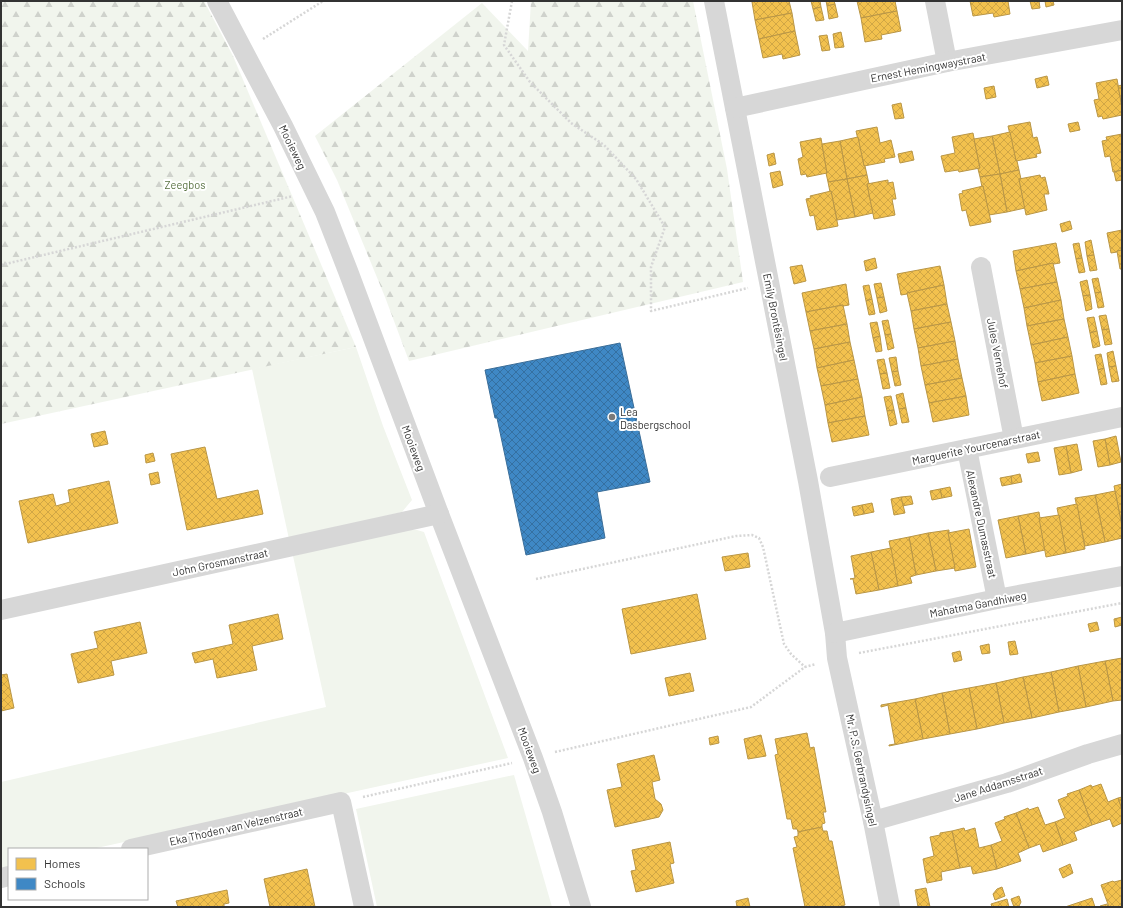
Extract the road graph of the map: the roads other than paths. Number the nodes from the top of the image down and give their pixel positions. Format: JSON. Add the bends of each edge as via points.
{"nodes":[{"id":1,"x":217,"y":1,"type":"edge"},
{"id":2,"x":714,"y":1,"type":"edge"},
{"id":3,"x":935,"y":1,"type":"edge"},
{"id":4,"x":1122,"y":30,"type":"edge"},
{"id":5,"x":947,"y":62,"type":"junction"},
{"id":6,"x":735,"y":108,"type":"junction"},
{"id":7,"x":981,"y":267,"type":"dead end"},
{"id":8,"x":1122,"y":417,"type":"edge"},
{"id":9,"x":1014,"y":439,"type":"junction"},
{"id":10,"x":967,"y":449,"type":"junction"},
{"id":11,"x":830,"y":477,"type":"dead end"},
{"id":12,"x":439,"y":514,"type":"junction"},
{"id":13,"x":1122,"y":576,"type":"edge"},
{"id":14,"x":997,"y":599,"type":"junction"},
{"id":15,"x":1,"y":610,"type":"edge"},
{"id":16,"x":835,"y":633,"type":"junction"},
{"id":17,"x":1122,"y":744,"type":"edge"},
{"id":18,"x":873,"y":821,"type":"junction"},
{"id":19,"x":135,"y":848,"type":"edge"},
{"id":20,"x":364,"y":907,"type":"edge"},
{"id":21,"x":581,"y":907,"type":"edge"},
{"id":22,"x":890,"y":907,"type":"edge"}],
"edges":[{"from":1,"to":12,"type":"street","name":"Mooieweg","via":[[325,212]]},
{"from":2,"to":6,"type":"street","name":"Emily Brontësingel"},
{"from":3,"to":5,"type":"street"},
{"from":4,"to":5,"type":"street","name":"Ernest Hemingwaystraat"},
{"from":5,"to":6,"type":"street","name":"Ernest Hemingwaystraat"},
{"from":6,"to":16,"type":"street","name":"Emily Brontësingel"},
{"from":7,"to":9,"type":"street","name":"Jules Vernehof"},
{"from":8,"to":9,"type":"street","name":"Marguerite Yourcenarstraat"},
{"from":9,"to":10,"type":"street","name":"Marguerite Yourcenarstraat"},
{"from":10,"to":11,"type":"street","name":"Marguerite Yourcenarstraat"},
{"from":10,"to":14,"type":"street","name":"Alexandre Dumasstraat"},
{"from":12,"to":15,"type":"street","name":"John Grosmanstraat"},
{"from":12,"to":21,"type":"street","name":"Mooieweg","via":[[533,758]]},
{"from":13,"to":14,"type":"street","name":"Mahatma Gandhiweg"},
{"from":14,"to":16,"type":"street","name":"Mahatma Gandhiweg"},
{"from":16,"to":18,"type":"street","name":"Mr. P.S. Gerbrandysingel","via":[[837,658]]},
{"from":17,"to":18,"type":"street","name":"Jane Addamsstraat","via":[[1007,783]]},
{"from":18,"to":22,"type":"street","name":"Mr. P.S. Gerbrandysingel"},
{"from":19,"to":20,"type":"street","name":"Eka Thoden van Velzenstraat","via":[[341,802]]}]}
